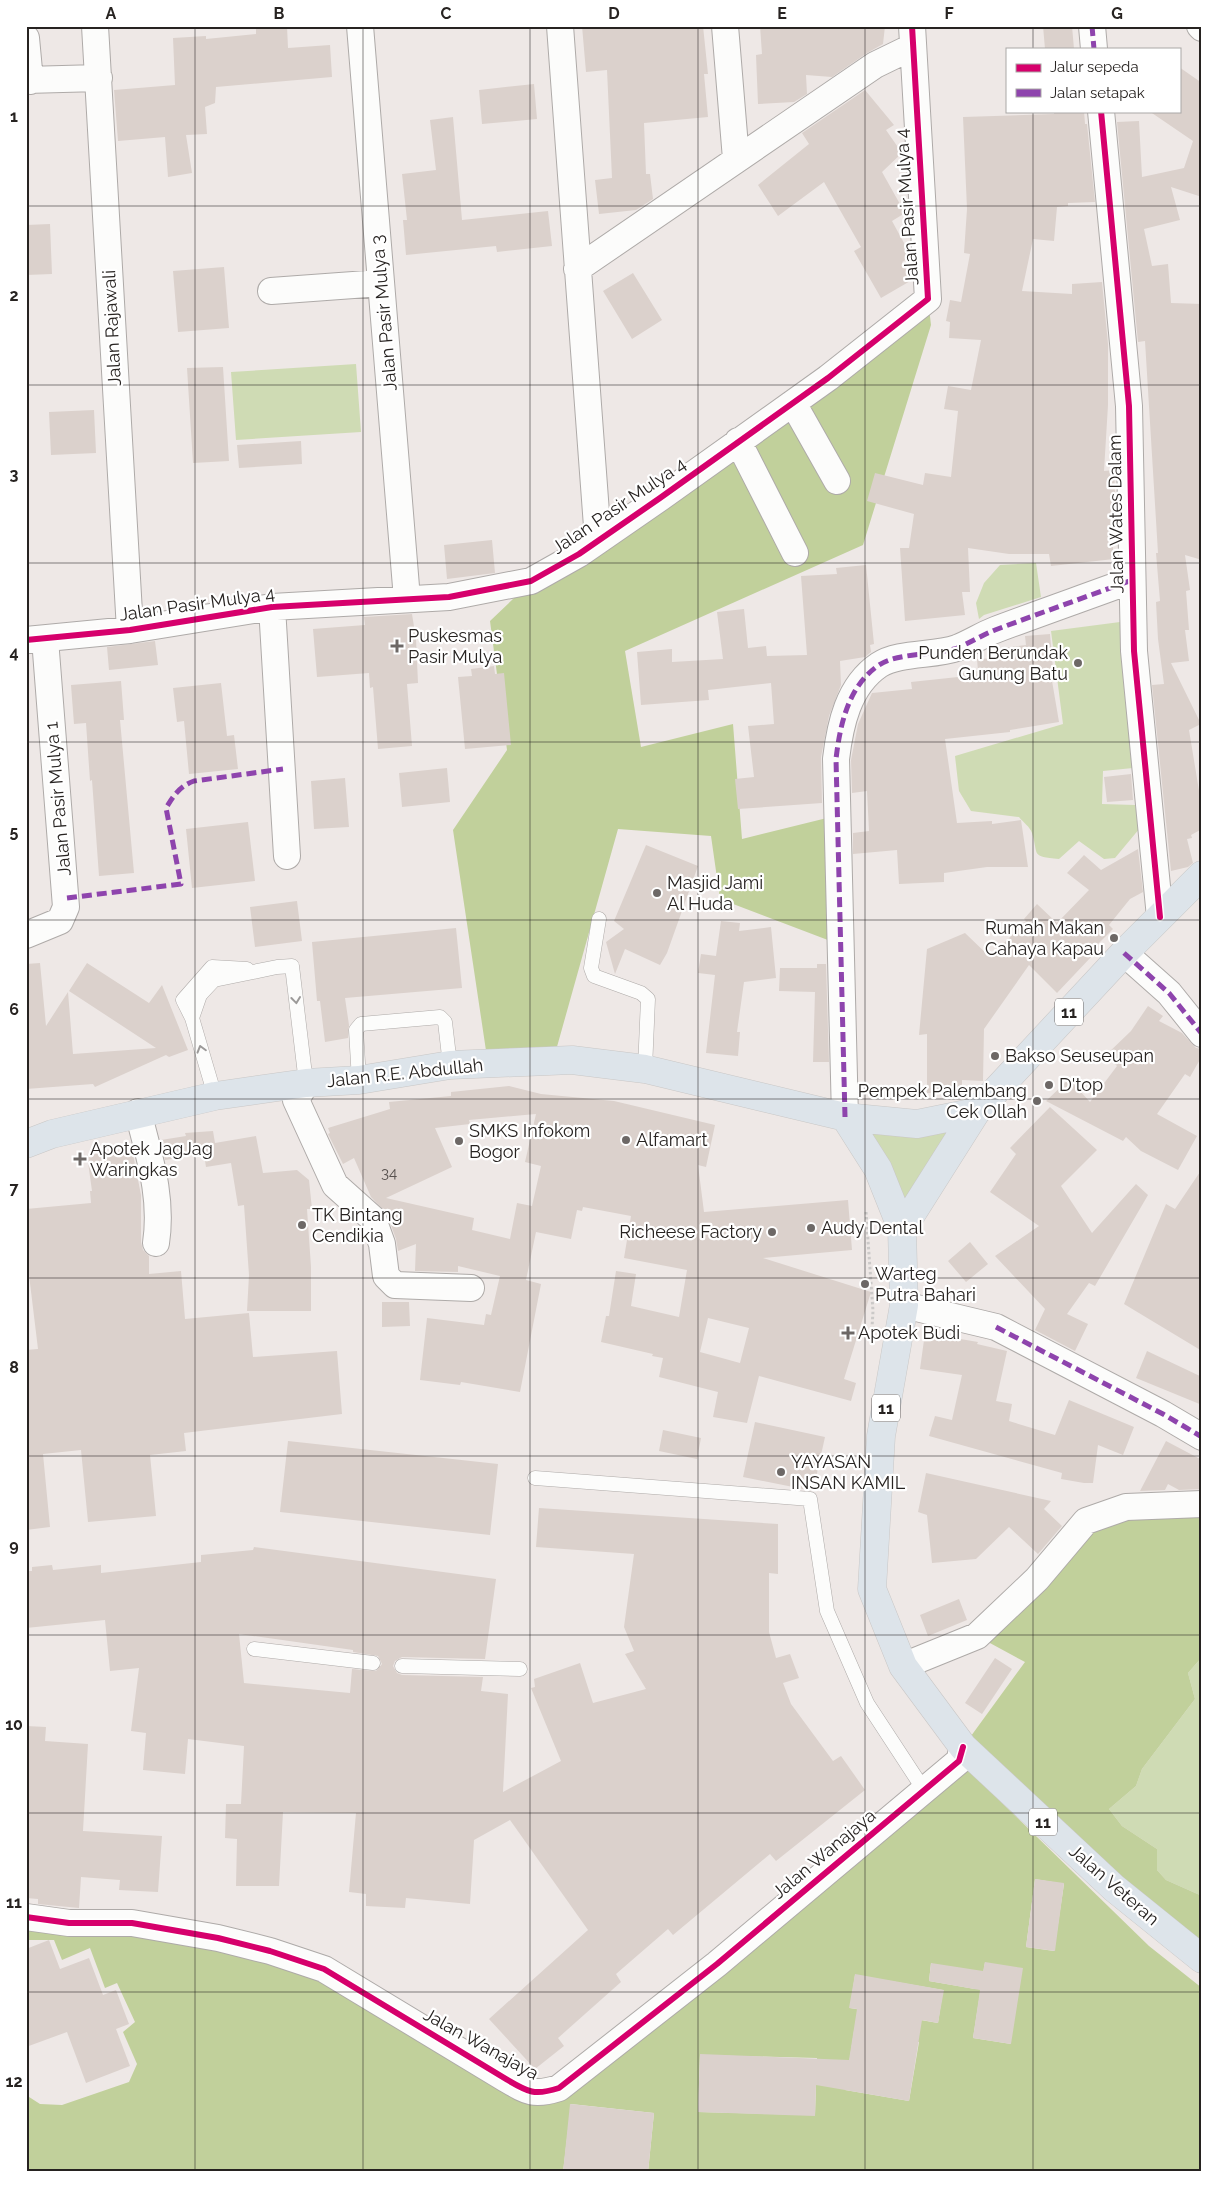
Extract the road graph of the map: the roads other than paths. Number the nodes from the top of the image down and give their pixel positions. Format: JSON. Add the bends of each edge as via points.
{"nodes":[{"id":1,"x":95,"y":26,"type":"edge"},
{"id":2,"x":360,"y":26,"type":"edge"},
{"id":3,"x":560,"y":26,"type":"edge"},
{"id":4,"x":725,"y":26,"type":"edge"},
{"id":5,"x":1092,"y":26,"type":"edge"},
{"id":6,"x":912,"y":37,"type":"edge"},
{"id":7,"x":26,"y":38,"type":"edge"},
{"id":8,"x":1094,"y":48,"type":"edge"},
{"id":9,"x":99,"y":78,"type":"junction"},
{"id":10,"x":28,"y":81,"type":"edge"},
{"id":11,"x":1101,"y":112,"type":"edge"},
{"id":12,"x":736,"y":159,"type":"junction"},
{"id":13,"x":577,"y":269,"type":"junction"},
{"id":14,"x":381,"y":283,"type":"junction"},
{"id":15,"x":271,"y":292,"type":"dead end"},
{"id":16,"x":793,"y":402,"type":"junction"},
{"id":17,"x":738,"y":441,"type":"junction"},
{"id":18,"x":837,"y":481,"type":"dead end"},
{"id":19,"x":598,"y":540,"type":"junction"},
{"id":20,"x":795,"y":553,"type":"dead end"},
{"id":21,"x":1132,"y":580,"type":"junction"},
{"id":22,"x":407,"y":599,"type":"junction"},
{"id":23,"x":272,"y":607,"type":"junction"},
{"id":24,"x":130,"y":630,"type":"junction"},
{"id":25,"x":36,"y":639,"type":"edge"},
{"id":26,"x":287,"y":856,"type":"dead end"},
{"id":27,"x":1202,"y":875,"type":"edge"},
{"id":28,"x":1160,"y":917,"type":"junction"},
{"id":29,"x":599,"y":919,"type":"dead end"},
{"id":30,"x":26,"y":936,"type":"edge"},
{"id":31,"x":1124,"y":953,"type":"junction"},
{"id":32,"x":1202,"y":1034,"type":"edge"},
{"id":33,"x":450,"y":1065,"type":"junction"},
{"id":34,"x":645,"y":1069,"type":"junction"},
{"id":35,"x":359,"y":1080,"type":"junction"},
{"id":36,"x":306,"y":1083,"type":"junction"},
{"id":37,"x":215,"y":1096,"type":"junction"},
{"id":38,"x":138,"y":1112,"type":"junction"},
{"id":39,"x":976,"y":1112,"type":"junction"},
{"id":40,"x":845,"y":1117,"type":"junction"},
{"id":41,"x":26,"y":1144,"type":"edge"},
{"id":42,"x":902,"y":1229,"type":"junction"},
{"id":43,"x":156,"y":1243,"type":"dead end"},
{"id":44,"x":471,"y":1288,"type":"dead end"},
{"id":45,"x":904,"y":1305,"type":"junction"},
{"id":46,"x":1202,"y":1437,"type":"edge"},
{"id":47,"x":535,"y":1478,"type":"dead end"},
{"id":48,"x":1202,"y":1504,"type":"edge"},
{"id":49,"x":254,"y":1649,"type":"dead end"},
{"id":50,"x":373,"y":1663,"type":"dead end"},
{"id":51,"x":402,"y":1666,"type":"dead end"},
{"id":52,"x":903,"y":1666,"type":"junction"},
{"id":53,"x":520,"y":1669,"type":"dead end"},
{"id":54,"x":963,"y":1747,"type":"junction"},
{"id":55,"x":924,"y":1790,"type":"junction"},
{"id":56,"x":26,"y":1917,"type":"edge"},
{"id":57,"x":1202,"y":1960,"type":"edge"}],
"edges":[{"from":1,"to":9,"type":"street","name":"Jalan Rajawali"},
{"from":2,"to":14,"type":"street","name":"Jalan Pasir Mulya 3"},
{"from":3,"to":13,"type":"street"},
{"from":4,"to":12,"type":"street"},
{"from":5,"to":8,"type":"street"},
{"from":6,"to":12,"type":"street"},
{"from":6,"to":16,"type":"street","name":"Jalan Pasir Mulya 4","via":[[928,298]]},
{"from":7,"to":10,"type":"street"},
{"from":9,"to":10,"type":"street"},
{"from":9,"to":24,"type":"street","name":"Jalan Rajawali"},
{"from":11,"to":21,"type":"street","name":"Jalan Wates Dalam","via":[[1129,406]]},
{"from":12,"to":13,"type":"street"},
{"from":13,"to":19,"type":"street"},
{"from":14,"to":15,"type":"street"},
{"from":14,"to":22,"type":"street","name":"Jalan Pasir Mulya 3"},
{"from":16,"to":17,"type":"street","name":"Jalan Pasir Mulya 4"},
{"from":16,"to":18,"type":"street"},
{"from":17,"to":19,"type":"street","name":"Jalan Pasir Mulya 4"},
{"from":17,"to":20,"type":"street"},
{"from":19,"to":22,"type":"street","name":"Jalan Pasir Mulya 4","via":[[531,581],[449,597]]},
{"from":21,"to":28,"type":"street","name":"Jalan Wates Dalam","via":[[1134,651]]},
{"from":21,"to":40,"type":"street","via":[[993,630],[959,647],[890,660],[868,675],[845,711],[836,759]]},
{"from":22,"to":23,"type":"street","name":"Jalan Pasir Mulya 4"},
{"from":23,"to":24,"type":"street","name":"Jalan Pasir Mulya 4"},
{"from":23,"to":26,"type":"street"},
{"from":24,"to":25,"type":"street","name":"Jalan Pasir Mulya 4"},
{"from":25,"to":30,"type":"street","name":"Jalan Pasir Mulya 1","via":[[66,907],[60,921]]},
{"from":27,"to":28,"type":"main road","number":"11"},
{"from":28,"to":31,"type":"main road","number":"11"},
{"from":29,"to":34,"type":"lane","via":[[591,968],[594,976],[641,993],[648,999]]},
{"from":31,"to":32,"type":"street","via":[[1169,993]]},
{"from":31,"to":39,"type":"main road","number":"11"},
{"from":33,"to":34,"type":"main road","name":"Jalan R.E. Abdullah","via":[[572,1060]]},
{"from":33,"to":35,"type":"main road","name":"Jalan R.E. Abdullah"},
{"from":33,"to":35,"type":"lane","via":[[445,1022],[440,1017],[361,1024],[356,1030]]},
{"from":34,"to":40,"type":"main road","name":"Jalan R.E. Abdullah"},
{"from":35,"to":36,"type":"main road","name":"Jalan R.E. Abdullah"},
{"from":36,"to":37,"type":"main road","name":"Jalan R.E. Abdullah"},
{"from":37,"to":36,"type":"lane","one_way":true,"via":[[192,1018],[200,995],[214,980],[292,966]]},
{"from":36,"to":44,"type":"street","via":[[296,1100],[335,1185],[373,1219],[390,1282],[395,1285]]},
{"from":37,"to":38,"type":"main road","name":"Jalan R.E. Abdullah"},
{"from":38,"to":41,"type":"main road","name":"Jalan R.E. Abdullah"},
{"from":38,"to":43,"type":"street","via":[[157,1185],[159,1222]]},
{"from":39,"to":40,"type":"main road","name":"Jalan R.E. Abdullah","via":[[917,1124]]},
{"from":39,"to":42,"type":"main road","number":"11"},
{"from":40,"to":42,"type":"main road","via":[[878,1169]]},
{"from":42,"to":45,"type":"main road","name":"Jalan Veteran","number":"11"},
{"from":45,"to":46,"type":"street","via":[[996,1327]]},
{"from":45,"to":52,"type":"main road","name":"Jalan Veteran","number":"11","via":[[881,1436],[872,1589]]},
{"from":47,"to":55,"type":"lane","via":[[810,1499],[826,1611],[868,1703]]},
{"from":48,"to":52,"type":"street","via":[[1126,1507],[1086,1521],[1034,1583],[978,1636]]},
{"from":49,"to":50,"type":"lane"},
{"from":51,"to":53,"type":"lane"},
{"from":52,"to":54,"type":"main road","name":"Jalan Veteran","number":"11"},
{"from":54,"to":55,"type":"street","name":"Jalan Wanajaya","via":[[959,1761]]},
{"from":54,"to":57,"type":"main road","name":"Jalan Veteran","number":"11","via":[[1114,1888]]},
{"from":55,"to":56,"type":"street","name":"Jalan Wanajaya","via":[[699,1978],[559,2088],[542,2093],[529,2092],[506,2079],[324,1969],[218,1938],[132,1923],[69,1923]]}]}
